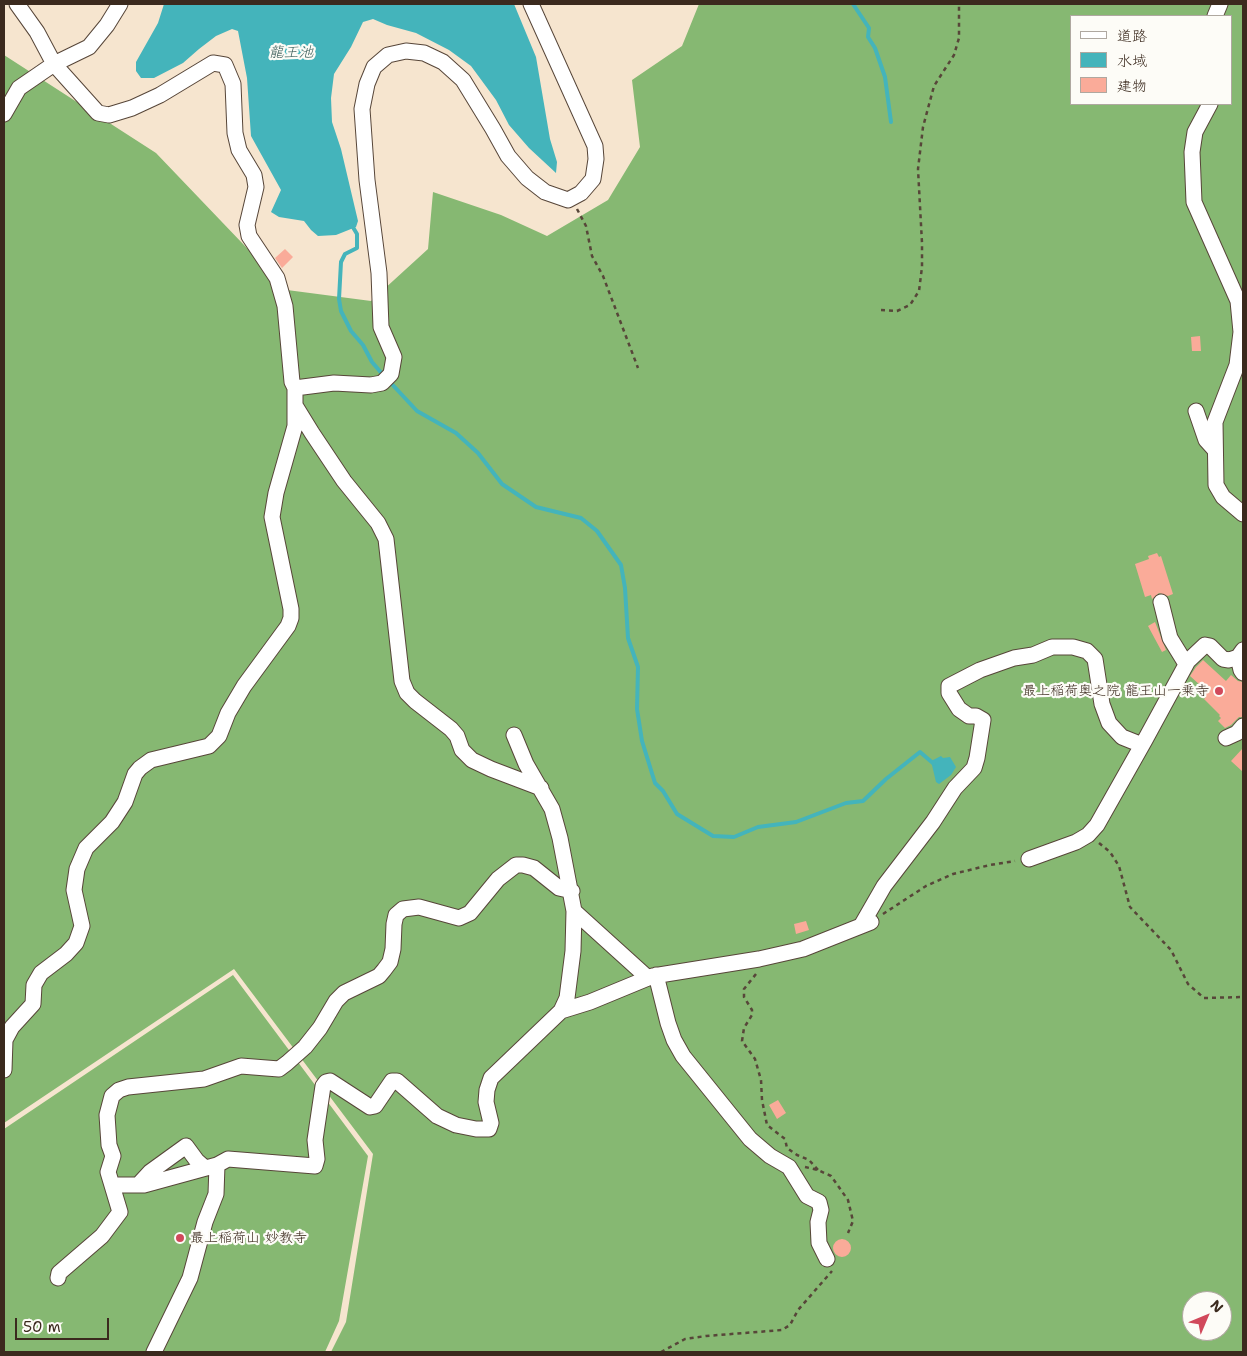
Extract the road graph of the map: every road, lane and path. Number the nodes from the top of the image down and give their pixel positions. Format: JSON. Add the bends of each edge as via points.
{"nodes":[{"id":1,"x":17,"y":4,"type":"edge"},
{"id":2,"x":120,"y":4,"type":"edge"},
{"id":3,"x":531,"y":4,"type":"edge"},
{"id":4,"x":959,"y":4,"type":"edge"},
{"id":5,"x":54,"y":64,"type":"junction"},
{"id":6,"x":1209,"y":105,"type":"edge"},
{"id":7,"x":4,"y":114,"type":"edge"},
{"id":8,"x":571,"y":198,"type":"junction"},
{"id":9,"x":881,"y":310,"type":"dead end"},
{"id":10,"x":638,"y":368,"type":"dead end"},
{"id":11,"x":296,"y":388,"type":"junction"},
{"id":12,"x":296,"y":406,"type":"junction"},
{"id":13,"x":1196,"y":411,"type":"dead end"},
{"id":14,"x":1215,"y":450,"type":"junction"},
{"id":15,"x":1243,"y":514,"type":"edge"},
{"id":16,"x":1161,"y":602,"type":"dead end"},
{"id":17,"x":1241,"y":653,"type":"edge"},
{"id":18,"x":1186,"y":664,"type":"junction"},
{"id":19,"x":1243,"y":673,"type":"edge"},
{"id":20,"x":1243,"y":726,"type":"edge"},
{"id":21,"x":514,"y":736,"type":"dead end"},
{"id":22,"x":1226,"y":738,"type":"dead end"},
{"id":23,"x":1142,"y":745,"type":"junction"},
{"id":24,"x":541,"y":788,"type":"junction"},
{"id":25,"x":955,"y":788,"type":"junction"},
{"id":26,"x":938,"y":792,"type":"dead end"},
{"id":27,"x":1088,"y":835,"type":"junction"},
{"id":28,"x":1029,"y":859,"type":"joint"},
{"id":29,"x":572,"y":891,"type":"junction"},
{"id":30,"x":574,"y":911,"type":"junction"},
{"id":31,"x":867,"y":924,"type":"junction"},
{"id":32,"x":759,"y":959,"type":"junction"},
{"id":33,"x":652,"y":976,"type":"junction"},
{"id":34,"x":1243,"y":997,"type":"edge"},
{"id":35,"x":561,"y":1011,"type":"junction"},
{"id":36,"x":4,"y":1070,"type":"edge"},
{"id":37,"x":211,"y":1167,"type":"junction"},
{"id":38,"x":789,"y":1167,"type":"junction"},
{"id":39,"x":818,"y":1170,"type":"junction"},
{"id":40,"x":112,"y":1185,"type":"junction"},
{"id":41,"x":138,"y":1185,"type":"junction"},
{"id":42,"x":848,"y":1233,"type":"dead end"},
{"id":43,"x":827,"y":1259,"type":"joint"},
{"id":44,"x":58,"y":1278,"type":"dead end"},
{"id":45,"x":154,"y":1352,"type":"edge"},
{"id":46,"x":662,"y":1352,"type":"edge"}],
"edges":[{"from":1,"to":5,"type":"street","via":[[38,32]]},
{"from":2,"to":5,"type":"street","via":[[89,47]]},
{"from":3,"to":8,"type":"street","via":[[595,146],[593,179],[581,193]]},
{"from":4,"to":9,"type":"path","via":[[959,38],[954,55],[934,86],[923,127],[918,169],[922,243],[919,292],[910,305],[897,311]]},
{"from":5,"to":7,"type":"street","via":[[19,88]]},
{"from":5,"to":11,"type":"street","via":[[98,113],[109,115],[160,95],[213,63],[225,65],[233,84],[239,150],[254,175],[256,187],[247,225],[249,236],[277,278],[285,306],[292,382]]},
{"from":6,"to":14,"type":"street","via":[[1195,132],[1192,152],[1194,202],[1238,301],[1241,332],[1237,366],[1215,422]]},
{"from":8,"to":10,"type":"path","via":[[586,226],[592,256],[603,276]]},
{"from":8,"to":11,"type":"street","via":[[568,200],[545,192],[527,178],[508,156],[463,80],[443,62],[424,53],[406,51],[388,55],[374,67],[362,109],[367,180],[380,273],[381,327],[394,357],[391,374],[382,383],[371,385],[334,383]]},
{"from":11,"to":12,"type":"street"},
{"from":12,"to":24,"type":"street","via":[[386,539],[402,682],[407,693],[451,729],[462,750],[472,760]]},
{"from":12,"to":36,"type":"street","via":[[295,426],[272,517],[292,618],[244,686],[218,736],[209,746],[151,760],[140,768],[112,822],[86,848],[77,869],[74,890],[82,926],[76,943],[41,973],[34,985],[33,1004],[5,1040]]},
{"from":13,"to":14,"type":"street","via":[[1206,440]]},
{"from":14,"to":15,"type":"street","via":[[1216,485]]},
{"from":16,"to":18,"type":"street","via":[[1170,638]]},
{"from":17,"to":18,"type":"street","via":[[1229,660],[1223,659],[1206,645]]},
{"from":17,"to":19,"type":"street"},
{"from":18,"to":23,"type":"street"},
{"from":20,"to":22,"type":"street"},
{"from":21,"to":24,"type":"street"},
{"from":23,"to":25,"type":"street","via":[[1122,737],[1109,723],[1102,704],[1095,659],[1087,651],[1073,647],[1052,647],[980,670],[950,686],[949,693],[960,709],[969,716],[984,720],[974,768]]},
{"from":23,"to":27,"type":"street","via":[[1097,825]]},
{"from":24,"to":29,"type":"street","via":[[552,810]]},
{"from":25,"to":26,"type":"street"},
{"from":25,"to":31,"type":"street","via":[[884,886]]},
{"from":27,"to":28,"type":"street"},
{"from":27,"to":34,"type":"path","via":[[1110,852],[1119,866],[1130,907],[1171,950],[1188,984],[1204,998]]},
{"from":28,"to":31,"type":"path","via":[[953,874],[926,886]]},
{"from":29,"to":30,"type":"street"},
{"from":29,"to":40,"type":"street","via":[[559,888],[534,868],[523,864],[516,865],[498,879],[470,913],[459,918],[419,907],[403,909],[394,924],[390,962],[378,976],[344,993],[305,1047],[288,1064],[279,1069],[241,1066],[204,1079],[119,1090],[112,1096],[107,1114],[113,1156],[108,1172]]},
{"from":30,"to":33,"type":"street"},
{"from":30,"to":35,"type":"street","via":[[567,998]]},
{"from":31,"to":32,"type":"street","via":[[802,950]]},
{"from":32,"to":33,"type":"street"},
{"from":32,"to":39,"type":"path","via":[[758,970],[744,990],[752,1015],[744,1028],[742,1041],[755,1059],[767,1125],[785,1139],[787,1148],[809,1160]]},
{"from":33,"to":35,"type":"street"},
{"from":33,"to":38,"type":"street","via":[[674,1040],[683,1056],[750,1139]]},
{"from":35,"to":37,"type":"street","via":[[492,1078],[486,1102],[491,1123],[489,1129],[456,1125],[437,1116],[397,1081],[392,1080],[375,1106],[370,1107],[330,1081],[324,1086],[314,1166],[228,1160]]},
{"from":37,"to":41,"type":"street"},
{"from":37,"to":41,"type":"street","via":[[197,1161],[186,1146],[150,1172]]},
{"from":37,"to":45,"type":"street","via":[[216,1194],[190,1278]]},
{"from":38,"to":39,"type":"path"},
{"from":38,"to":43,"type":"street","via":[[807,1196],[819,1202],[819,1244]]},
{"from":39,"to":42,"type":"path","via":[[831,1176],[848,1200],[853,1221]]},
{"from":40,"to":41,"type":"street"},
{"from":40,"to":44,"type":"street","via":[[120,1212],[102,1236],[59,1273]]},
{"from":43,"to":46,"type":"path","via":[[833,1266],[832,1272],[782,1330],[685,1339]]}]}
